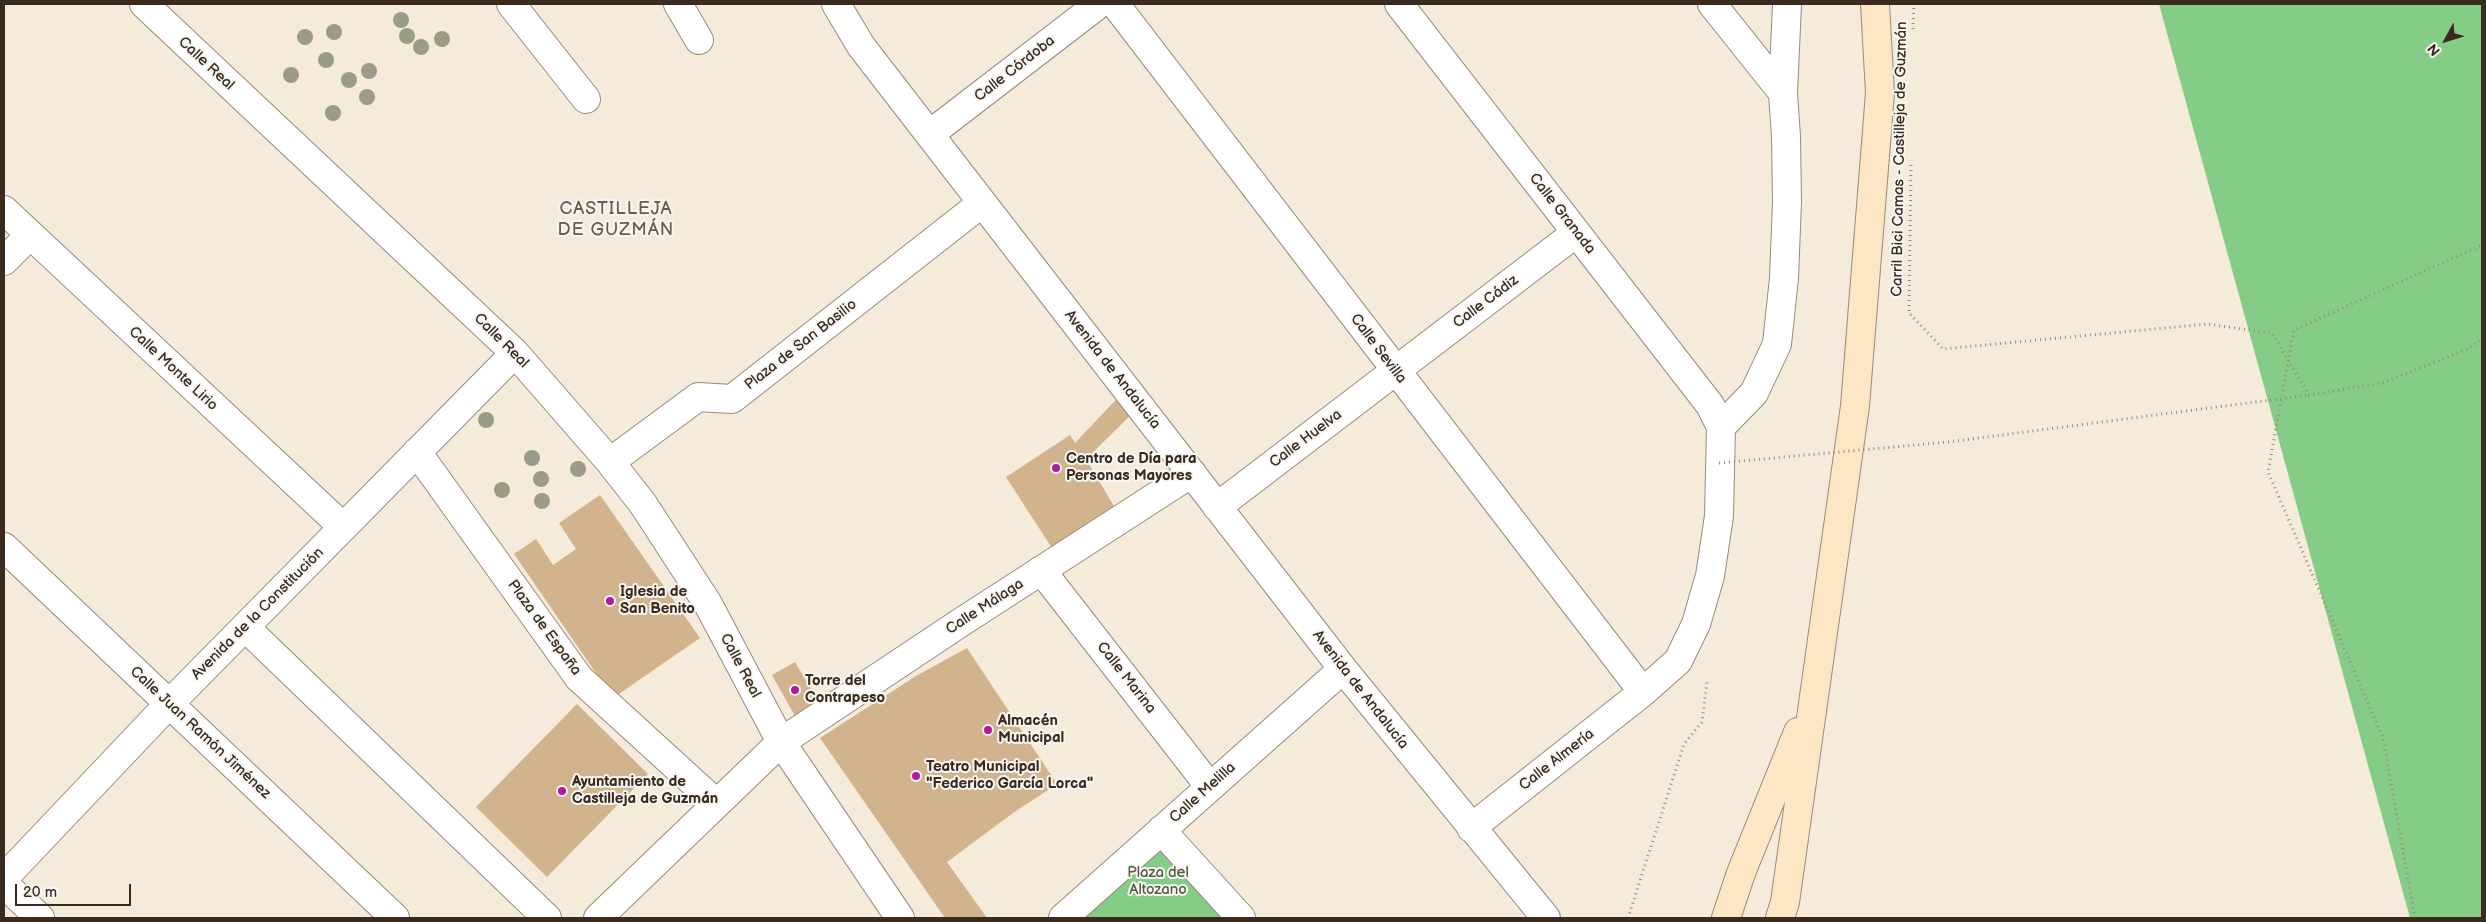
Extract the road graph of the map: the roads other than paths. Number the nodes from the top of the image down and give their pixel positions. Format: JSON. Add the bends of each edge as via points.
{"nodes":[{"id":1,"x":144,"y":4,"type":"edge"},
{"id":2,"x":511,"y":4,"type":"edge"},
{"id":3,"x":678,"y":4,"type":"edge"},
{"id":4,"x":836,"y":4,"type":"edge"},
{"id":5,"x":1100,"y":4,"type":"edge"},
{"id":6,"x":1115,"y":4,"type":"edge"},
{"id":7,"x":1399,"y":4,"type":"edge"},
{"id":8,"x":1712,"y":4,"type":"edge"},
{"id":9,"x":1787,"y":4,"type":"edge"},
{"id":10,"x":1875,"y":4,"type":"edge"},
{"id":11,"x":699,"y":40,"type":"dead end"},
{"id":12,"x":1783,"y":93,"type":"junction"},
{"id":13,"x":586,"y":99,"type":"dead end"},
{"id":14,"x":930,"y":134,"type":"junction"},
{"id":15,"x":982,"y":203,"type":"junction"},
{"id":16,"x":4,"y":210,"type":"edge"},
{"id":17,"x":1576,"y":233,"type":"junction"},
{"id":18,"x":30,"y":235,"type":"junction"},
{"id":19,"x":4,"y":261,"type":"edge"},
{"id":20,"x":515,"y":353,"type":"junction"},
{"id":21,"x":1395,"y":371,"type":"junction"},
{"id":22,"x":1721,"y":427,"type":"junction"},
{"id":23,"x":417,"y":452,"type":"junction"},
{"id":24,"x":610,"y":462,"type":"junction"},
{"id":25,"x":1192,"y":474,"type":"junction"},
{"id":26,"x":1217,"y":507,"type":"junction"},
{"id":27,"x":343,"y":527,"type":"junction"},
{"id":28,"x":4,"y":547,"type":"edge"},
{"id":29,"x":1041,"y":570,"type":"junction"},
{"id":30,"x":245,"y":627,"type":"junction"},
{"id":31,"x":1343,"y":669,"type":"junction"},
{"id":32,"x":1643,"y":692,"type":"junction"},
{"id":33,"x":1814,"y":693,"type":"junction"},
{"id":34,"x":169,"y":704,"type":"junction"},
{"id":35,"x":781,"y":742,"type":"junction"},
{"id":36,"x":1210,"y":786,"type":"junction"},
{"id":37,"x":716,"y":804,"type":"junction"},
{"id":38,"x":1471,"y":828,"type":"junction"},
{"id":39,"x":1161,"y":830,"type":"junction"},
{"id":40,"x":4,"y":878,"type":"edge"},
{"id":41,"x":4,"y":884,"type":"edge"},
{"id":42,"x":40,"y":918,"type":"edge"},
{"id":43,"x":395,"y":918,"type":"edge"},
{"id":44,"x":547,"y":918,"type":"edge"},
{"id":45,"x":598,"y":918,"type":"edge"},
{"id":46,"x":900,"y":918,"type":"edge"},
{"id":47,"x":1063,"y":918,"type":"edge"},
{"id":48,"x":1241,"y":918,"type":"edge"},
{"id":49,"x":1546,"y":918,"type":"edge"},
{"id":50,"x":1726,"y":918,"type":"edge"},
{"id":51,"x":1780,"y":918,"type":"edge"}],
"edges":[{"from":1,"to":20,"type":"street","name":"Calle Real"},
{"from":2,"to":13,"type":"street"},
{"from":3,"to":11,"type":"street"},
{"from":4,"to":14,"type":"street","name":"Avenida de Andalucía","via":[[861,46]]},
{"from":5,"to":14,"type":"street","name":"Calle Córdoba"},
{"from":6,"to":21,"type":"street","name":"Calle Sevilla"},
{"from":7,"to":17,"type":"street","name":"Calle Granada"},
{"from":8,"to":12,"type":"street"},
{"from":9,"to":12,"type":"street"},
{"from":10,"to":33,"type":"main road","via":[[1880,93],[1856,396]]},
{"from":12,"to":22,"type":"street","via":[[1787,202],[1777,344],[1754,393]]},
{"from":14,"to":15,"type":"street","name":"Avenida de Andalucía"},
{"from":15,"to":24,"type":"street","name":"Plaza de San Basilio","via":[[732,399],[698,397]]},
{"from":15,"to":25,"type":"street","name":"Avenida de Andalucía"},
{"from":16,"to":18,"type":"street","name":"Calle Monte Lirio"},
{"from":17,"to":21,"type":"street","name":"Calle Cádiz"},
{"from":17,"to":22,"type":"street","name":"Calle Granada","via":[[1710,405]]},
{"from":18,"to":19,"type":"street"},
{"from":18,"to":27,"type":"street","name":"Calle Monte Lirio"},
{"from":20,"to":23,"type":"street","name":"Avenida de la Constitución"},
{"from":20,"to":24,"type":"street","name":"Calle Real"},
{"from":21,"to":26,"type":"street","name":"Calle Huelva"},
{"from":21,"to":32,"type":"street","name":"Calle Sevilla"},
{"from":22,"to":32,"type":"street","name":"Calle Almería","via":[[1719,516],[1710,576],[1696,624],[1678,661]]},
{"from":23,"to":27,"type":"street","name":"Avenida de la Constitución"},
{"from":23,"to":37,"type":"street","name":"Plaza de España","via":[[579,678]]},
{"from":24,"to":35,"type":"street","name":"Calle Real","via":[[643,504],[708,604]]},
{"from":25,"to":26,"type":"street","name":"Avenida de Andalucía"},
{"from":25,"to":29,"type":"street","name":"Calle Málaga"},
{"from":26,"to":31,"type":"street","name":"Avenida de Andalucía"},
{"from":27,"to":30,"type":"street","name":"Avenida de la Constitución"},
{"from":28,"to":34,"type":"street","name":"Calle Juan Ramón Jiménez"},
{"from":29,"to":35,"type":"street","name":"Calle Málaga"},
{"from":29,"to":36,"type":"street","name":"Calle Marina"},
{"from":30,"to":34,"type":"street","name":"Avenida de la Constitución"},
{"from":30,"to":44,"type":"street"},
{"from":31,"to":36,"type":"street","name":"Calle Melilla"},
{"from":31,"to":38,"type":"street","name":"Avenida de Andalucía"},
{"from":32,"to":38,"type":"street","name":"Calle Almería"},
{"from":33,"to":50,"type":"main road"},
{"from":33,"to":51,"type":"main road","via":[[1785,902]]},
{"from":34,"to":40,"type":"street","name":"Avenida de la Constitución"},
{"from":34,"to":43,"type":"street","name":"Calle Juan Ramón Jiménez"},
{"from":35,"to":37,"type":"street","name":"Calle Málaga"},
{"from":35,"to":46,"type":"street","name":"Calle Real"},
{"from":36,"to":39,"type":"street","name":"Calle Melilla"},
{"from":37,"to":45,"type":"street","name":"Calle Málaga"},
{"from":38,"to":49,"type":"street","name":"Avenida de Andalucía"},
{"from":39,"to":47,"type":"street","name":"Calle Melilla"},
{"from":39,"to":48,"type":"street"},
{"from":41,"to":42,"type":"street"}]}
